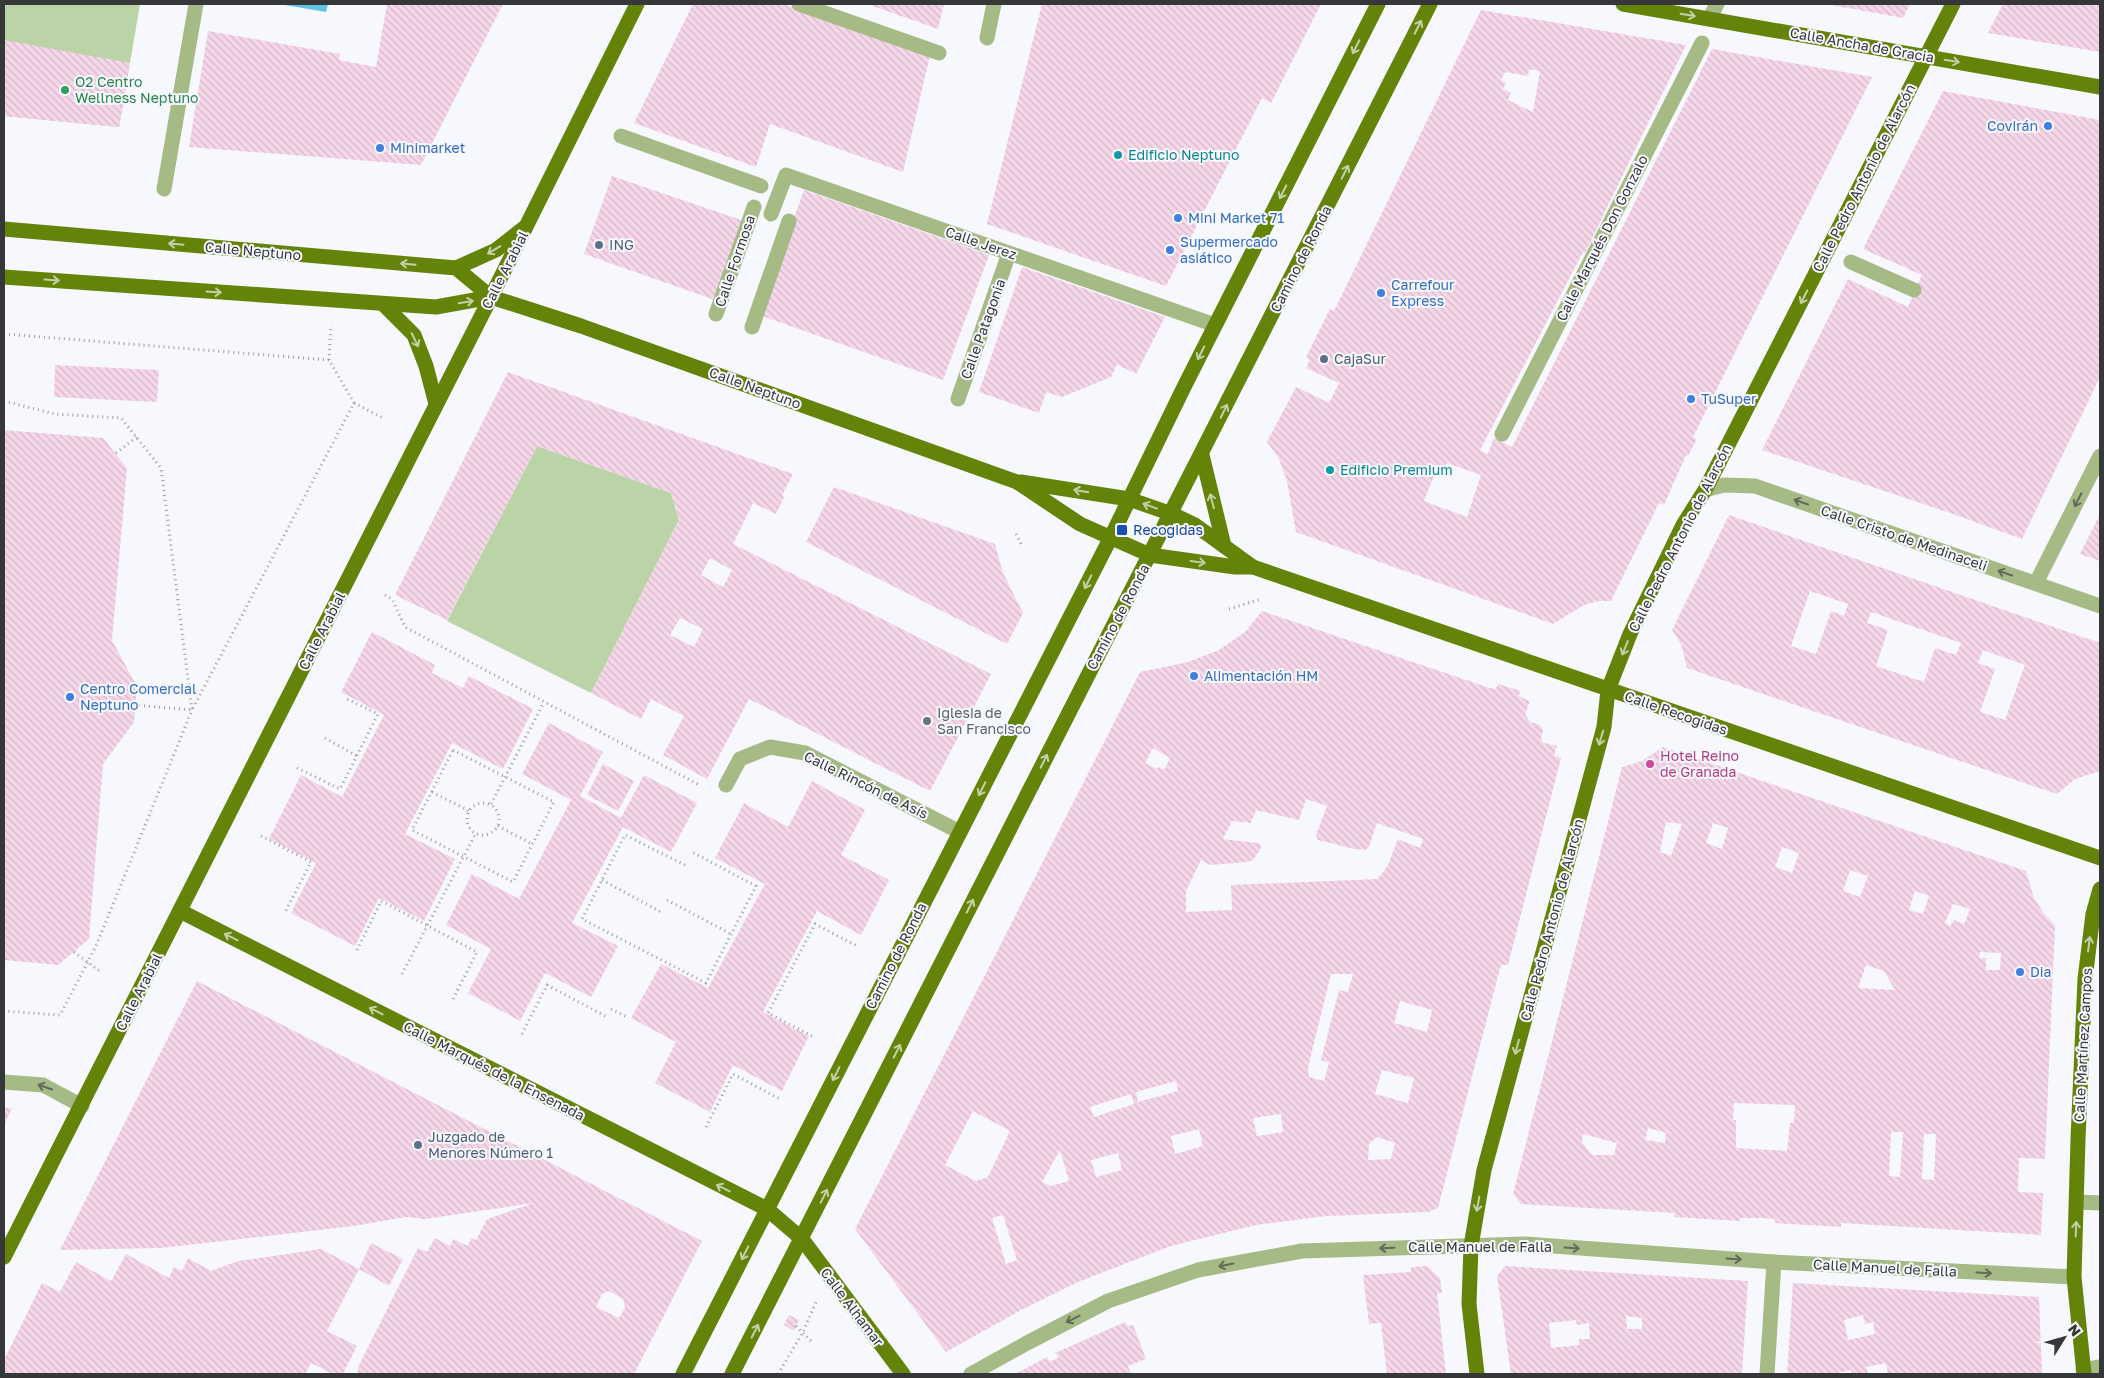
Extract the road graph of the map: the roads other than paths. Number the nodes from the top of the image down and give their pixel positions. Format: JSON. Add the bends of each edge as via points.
{"nodes":[{"id":1,"x":196,"y":4,"type":"edge"},
{"id":2,"x":637,"y":4,"type":"edge"},
{"id":3,"x":799,"y":4,"type":"edge"},
{"id":4,"x":994,"y":4,"type":"edge"},
{"id":5,"x":1378,"y":4,"type":"edge"},
{"id":6,"x":1430,"y":4,"type":"edge"},
{"id":7,"x":1623,"y":4,"type":"edge"},
{"id":8,"x":1717,"y":4,"type":"edge"},
{"id":9,"x":1953,"y":4,"type":"edge"},
{"id":10,"x":1709,"y":19,"type":"junction"},
{"id":11,"x":987,"y":38,"type":"dead end"},
{"id":12,"x":1702,"y":43,"type":"dead end"},
{"id":13,"x":938,"y":53,"type":"dead end"},
{"id":14,"x":1926,"y":57,"type":"junction"},
{"id":15,"x":2100,"y":87,"type":"edge"},
{"id":16,"x":621,"y":136,"type":"dead end"},
{"id":17,"x":761,"y":186,"type":"dead end"},
{"id":18,"x":164,"y":189,"type":"dead end"},
{"id":19,"x":754,"y":207,"type":"dead end"},
{"id":20,"x":771,"y":214,"type":"dead end"},
{"id":21,"x":789,"y":221,"type":"dead end"},
{"id":22,"x":527,"y":226,"type":"junction"},
{"id":23,"x":4,"y":229,"type":"edge"},
{"id":24,"x":1007,"y":259,"type":"dead end"},
{"id":25,"x":1851,"y":262,"type":"dead end"},
{"id":26,"x":456,"y":268,"type":"junction"},
{"id":27,"x":4,"y":277,"type":"edge"},
{"id":28,"x":1914,"y":290,"type":"dead end"},
{"id":29,"x":491,"y":297,"type":"junction"},
{"id":30,"x":383,"y":304,"type":"junction"},
{"id":31,"x":716,"y":314,"type":"dead end"},
{"id":32,"x":1215,"y":325,"type":"junction"},
{"id":33,"x":752,"y":327,"type":"dead end"},
{"id":34,"x":958,"y":398,"type":"dead end"},
{"id":35,"x":436,"y":404,"type":"junction"},
{"id":36,"x":1502,"y":434,"type":"dead end"},
{"id":37,"x":1202,"y":454,"type":"junction"},
{"id":38,"x":2100,"y":456,"type":"edge"},
{"id":39,"x":1017,"y":482,"type":"junction"},
{"id":40,"x":1705,"y":490,"type":"junction"},
{"id":41,"x":1129,"y":499,"type":"junction"},
{"id":42,"x":1172,"y":514,"type":"junction"},
{"id":43,"x":1110,"y":539,"type":"junction"},
{"id":44,"x":1224,"y":546,"type":"junction"},
{"id":45,"x":1150,"y":555,"type":"junction"},
{"id":46,"x":1253,"y":567,"type":"junction"},
{"id":47,"x":2036,"y":583,"type":"junction"},
{"id":48,"x":2100,"y":606,"type":"edge"},
{"id":49,"x":1608,"y":690,"type":"junction"},
{"id":50,"x":726,"y":785,"type":"dead end"},
{"id":51,"x":960,"y":832,"type":"junction"},
{"id":52,"x":2100,"y":858,"type":"edge"},
{"id":53,"x":2100,"y":889,"type":"edge"},
{"id":54,"x":180,"y":911,"type":"junction"},
{"id":55,"x":4,"y":1082,"type":"edge"},
{"id":56,"x":82,"y":1106,"type":"junction"},
{"id":57,"x":2077,"y":1202,"type":"junction"},
{"id":58,"x":2100,"y":1203,"type":"edge"},
{"id":59,"x":767,"y":1209,"type":"junction"},
{"id":60,"x":802,"y":1239,"type":"junction"},
{"id":61,"x":1471,"y":1246,"type":"junction"},
{"id":62,"x":4,"y":1257,"type":"edge"},
{"id":63,"x":1774,"y":1262,"type":"junction"},
{"id":64,"x":2074,"y":1277,"type":"junction"},
{"id":65,"x":2100,"y":1367,"type":"edge"},
{"id":66,"x":2083,"y":1372,"type":"edge"},
{"id":67,"x":683,"y":1374,"type":"edge"},
{"id":68,"x":732,"y":1374,"type":"edge"},
{"id":69,"x":903,"y":1374,"type":"edge"},
{"id":70,"x":971,"y":1374,"type":"edge"},
{"id":71,"x":1477,"y":1374,"type":"edge"},
{"id":72,"x":1767,"y":1374,"type":"edge"}],
"edges":[{"from":1,"to":18,"type":"street"},
{"from":2,"to":22,"type":"main road","name":"Calle Arabial"},
{"from":3,"to":13,"type":"street"},
{"from":4,"to":11,"type":"street"},
{"from":5,"to":32,"type":"main road","name":"Camino de Ronda","one_way":true},
{"from":37,"to":6,"type":"main road","name":"Camino de Ronda","one_way":true},
{"from":7,"to":10,"type":"main road","name":"Calle Ancha de Gracia","one_way":true},
{"from":8,"to":10,"type":"street"},
{"from":9,"to":14,"type":"main road","name":"Calle Pedro Antonio de Alarcón"},
{"from":10,"to":14,"type":"main road","name":"Calle Ancha de Gracia"},
{"from":12,"to":36,"type":"street","name":"Calle Marqués Don Gonzalo"},
{"from":14,"to":15,"type":"main road","name":"Calle Ancha de Gracia","one_way":true},
{"from":14,"to":40,"type":"main road","name":"Calle Pedro Antonio de Alarcón","one_way":true},
{"from":16,"to":17,"type":"street"},
{"from":19,"to":31,"type":"street","name":"Calle Formosa"},
{"from":20,"to":32,"type":"street","name":"Calle Jerez","via":[[786,175]]},
{"from":21,"to":33,"type":"street"},
{"from":22,"to":26,"type":"main road","one_way":true,"via":[[496,250]]},
{"from":22,"to":29,"type":"main road","name":"Calle Arabial"},
{"from":26,"to":23,"type":"main road","name":"Calle Neptuno","one_way":true},
{"from":24,"to":34,"type":"street","name":"Calle Patagonia"},
{"from":25,"to":28,"type":"street","name":"Calle Pedro Antonio de Alarcón"},
{"from":26,"to":29,"type":"main road","name":"Calle Neptuno"},
{"from":27,"to":30,"type":"main road","name":"Calle Neptuno","one_way":true},
{"from":30,"to":29,"type":"main road","name":"Calle Neptuno","one_way":true,"via":[[436,307]]},
{"from":29,"to":35,"type":"main road","name":"Calle Arabial"},
{"from":29,"to":39,"type":"main road","name":"Calle Neptuno","via":[[581,326]]},
{"from":30,"to":35,"type":"main road","one_way":true,"via":[[414,334]]},
{"from":32,"to":41,"type":"main road","name":"Camino de Ronda","one_way":true},
{"from":35,"to":54,"type":"main road","name":"Calle Arabial"},
{"from":37,"to":42,"type":"main road","name":"Camino de Ronda"},
{"from":44,"to":37,"type":"main road","one_way":true},
{"from":38,"to":47,"type":"street","one_way":true},
{"from":41,"to":39,"type":"main road","name":"Calle Neptuno","one_way":true},
{"from":39,"to":43,"type":"main road","name":"Calle Neptuno","via":[[1080,524]]},
{"from":47,"to":40,"type":"street","name":"Calle Cristo de Medinaceli","one_way":true,"via":[[1755,486],[1724,484]]},
{"from":40,"to":49,"type":"main road","name":"Calle Pedro Antonio de Alarcón","one_way":true,"via":[[1683,525],[1630,634]]},
{"from":42,"to":41,"type":"main road","one_way":true},
{"from":41,"to":43,"type":"main road","name":"Camino de Ronda"},
{"from":42,"to":44,"type":"main road","name":"Calle Recogidas","via":[[1195,525]]},
{"from":42,"to":45,"type":"main road","name":"Camino de Ronda"},
{"from":43,"to":45,"type":"main road","name":"Camino de Ronda"},
{"from":43,"to":51,"type":"main road","name":"Camino de Ronda","one_way":true},
{"from":44,"to":46,"type":"main road","name":"Calle Recogidas"},
{"from":45,"to":46,"type":"main road","name":"Calle Recogidas","one_way":true},
{"from":60,"to":45,"type":"main road","name":"Camino de Ronda","one_way":true},
{"from":46,"to":49,"type":"main road","name":"Calle Recogidas"},
{"from":47,"to":48,"type":"street","name":"Calle Cristo de Medinaceli"},
{"from":49,"to":52,"type":"main road","name":"Calle Recogidas"},
{"from":49,"to":61,"type":"main road","name":"Calle Pedro Antonio de Alarcón","one_way":true,"via":[[1604,727],[1484,1170]]},
{"from":50,"to":51,"type":"street","name":"Calle Rincón de Asís","via":[[740,759],[770,747],[805,753]]},
{"from":51,"to":59,"type":"main road","name":"Camino de Ronda","one_way":true},
{"from":57,"to":53,"type":"main road","name":"Calle Martínez Campos","one_way":true,"via":[[2085,979],[2093,914]]},
{"from":54,"to":56,"type":"main road","name":"Calle Arabial"},
{"from":59,"to":54,"type":"main road","name":"Calle Marqués de la Ensenada","one_way":true},
{"from":56,"to":55,"type":"street","one_way":true,"via":[[43,1085]]},
{"from":56,"to":62,"type":"main road","name":"Calle Arabial"},
{"from":57,"to":58,"type":"street"},
{"from":64,"to":57,"type":"main road","name":"Calle Martínez Campos","one_way":true},
{"from":59,"to":60,"type":"main road","name":"Calle Marqués de la Ensenada"},
{"from":59,"to":67,"type":"main road","name":"Camino de Ronda","one_way":true},
{"from":68,"to":60,"type":"main road","name":"Camino de Ronda","one_way":true},
{"from":60,"to":69,"type":"main road","name":"Calle Alhamar"},
{"from":61,"to":63,"type":"street","name":"Calle Manuel de Falla","one_way":true,"via":[[1525,1244]]},
{"from":61,"to":70,"type":"street","name":"Calle Manuel de Falla","one_way":true,"via":[[1302,1251],[1198,1270],[1108,1302]]},
{"from":61,"to":71,"type":"main road","name":"Calle Pedro Antonio de Alarcón","via":[[1469,1304]]},
{"from":63,"to":64,"type":"street","name":"Calle Manuel de Falla","one_way":true},
{"from":63,"to":72,"type":"street"},
{"from":64,"to":66,"type":"main road","name":"Calle Martínez Campos"},
{"from":65,"to":66,"type":"street","name":"Calle Martínez Campos"}]}
